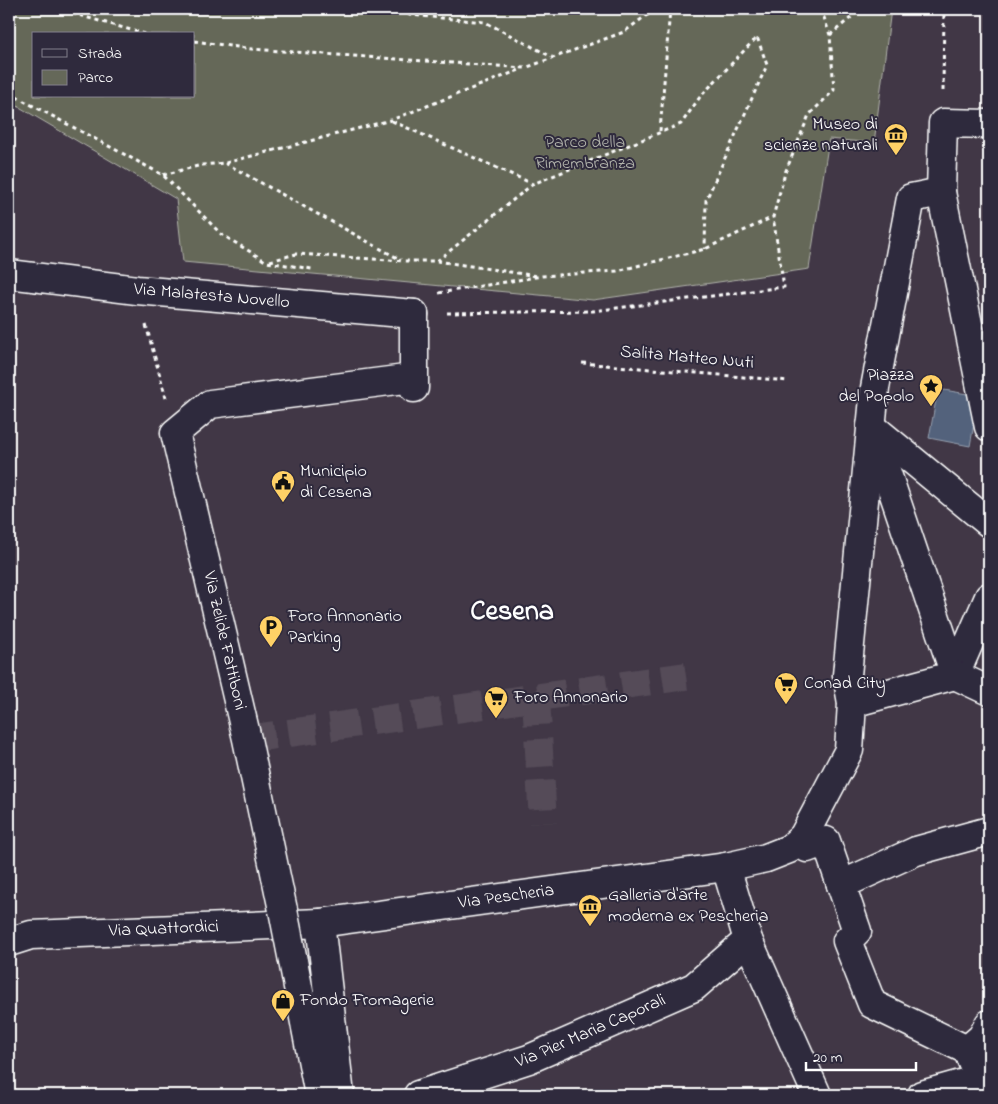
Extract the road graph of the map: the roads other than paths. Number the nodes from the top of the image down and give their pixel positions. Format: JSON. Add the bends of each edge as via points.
{"nodes":[{"id":1,"x":989,"y":124,"type":"edge"},
{"id":2,"x":941,"y":192,"type":"junction"},
{"id":3,"x":9,"y":274,"type":"edge"},
{"id":4,"x":871,"y":426,"type":"junction"},
{"id":5,"x":989,"y":427,"type":"edge"},
{"id":6,"x":175,"y":433,"type":"joint"},
{"id":7,"x":989,"y":523,"type":"edge"},
{"id":8,"x":989,"y":597,"type":"edge"},
{"id":9,"x":955,"y":675,"type":"junction"},
{"id":10,"x":989,"y":691,"type":"edge"},
{"id":11,"x":852,"y":703,"type":"junction"},
{"id":12,"x":989,"y":831,"type":"edge"},
{"id":13,"x":803,"y":837,"type":"junction"},
{"id":14,"x":726,"y":867,"type":"junction"},
{"id":15,"x":841,"y":885,"type":"junction"},
{"id":16,"x":320,"y":923,"type":"junction"},
{"id":17,"x":748,"y":940,"type":"junction"},
{"id":18,"x":9,"y":942,"type":"edge"},
{"id":19,"x":989,"y":1024,"type":"edge"},
{"id":20,"x":967,"y":1050,"type":"junction"},
{"id":21,"x":985,"y":1077,"type":"edge"},
{"id":22,"x":319,"y":1095,"type":"edge"},
{"id":23,"x":340,"y":1095,"type":"edge"},
{"id":24,"x":418,"y":1095,"type":"edge"},
{"id":25,"x":817,"y":1095,"type":"edge"},
{"id":26,"x":922,"y":1095,"type":"edge"}],
"edges":[{"from":1,"to":2,"type":"street","via":[[942,123]]},
{"from":2,"to":4,"type":"street","name":"Via Pescheria","via":[[911,198],[875,388]]},
{"from":2,"to":5,"type":"street"},
{"from":3,"to":6,"type":"street","name":"Via Malatesta Novello","via":[[137,290],[414,314],[413,383],[210,404]]},
{"from":4,"to":7,"type":"street"},
{"from":4,"to":9,"type":"street"},
{"from":4,"to":11,"type":"street","name":"Via Pescheria","via":[[847,675]]},
{"from":6,"to":22,"type":"street","name":"Via Zelide Fattiboni","bridge":true,"via":[[247,739]]},
{"from":8,"to":9,"type":"street"},
{"from":9,"to":10,"type":"street"},
{"from":9,"to":11,"type":"street"},
{"from":11,"to":13,"type":"street","name":"Via Pescheria","via":[[849,750]]},
{"from":12,"to":15,"type":"street","via":[[916,850]]},
{"from":13,"to":14,"type":"street","name":"Via Pescheria","via":[[789,849],[766,858]]},
{"from":13,"to":15,"type":"street","via":[[807,848],[826,842]]},
{"from":14,"to":16,"type":"street","name":"Via Pescheria"},
{"from":14,"to":17,"type":"street"},
{"from":15,"to":20,"type":"street","via":[[858,931],[848,941],[872,1004]]},
{"from":16,"to":18,"type":"street","name":"Via Quattordici","via":[[31,935]]},
{"from":16,"to":23,"type":"street"},
{"from":17,"to":24,"type":"street","name":"Via Pier Maria Caporali","via":[[694,987],[529,1059]]},
{"from":17,"to":25,"type":"street"},
{"from":19,"to":20,"type":"street","via":[[982,1037]]},
{"from":20,"to":21,"type":"street"},
{"from":21,"to":26,"type":"street"}]}
